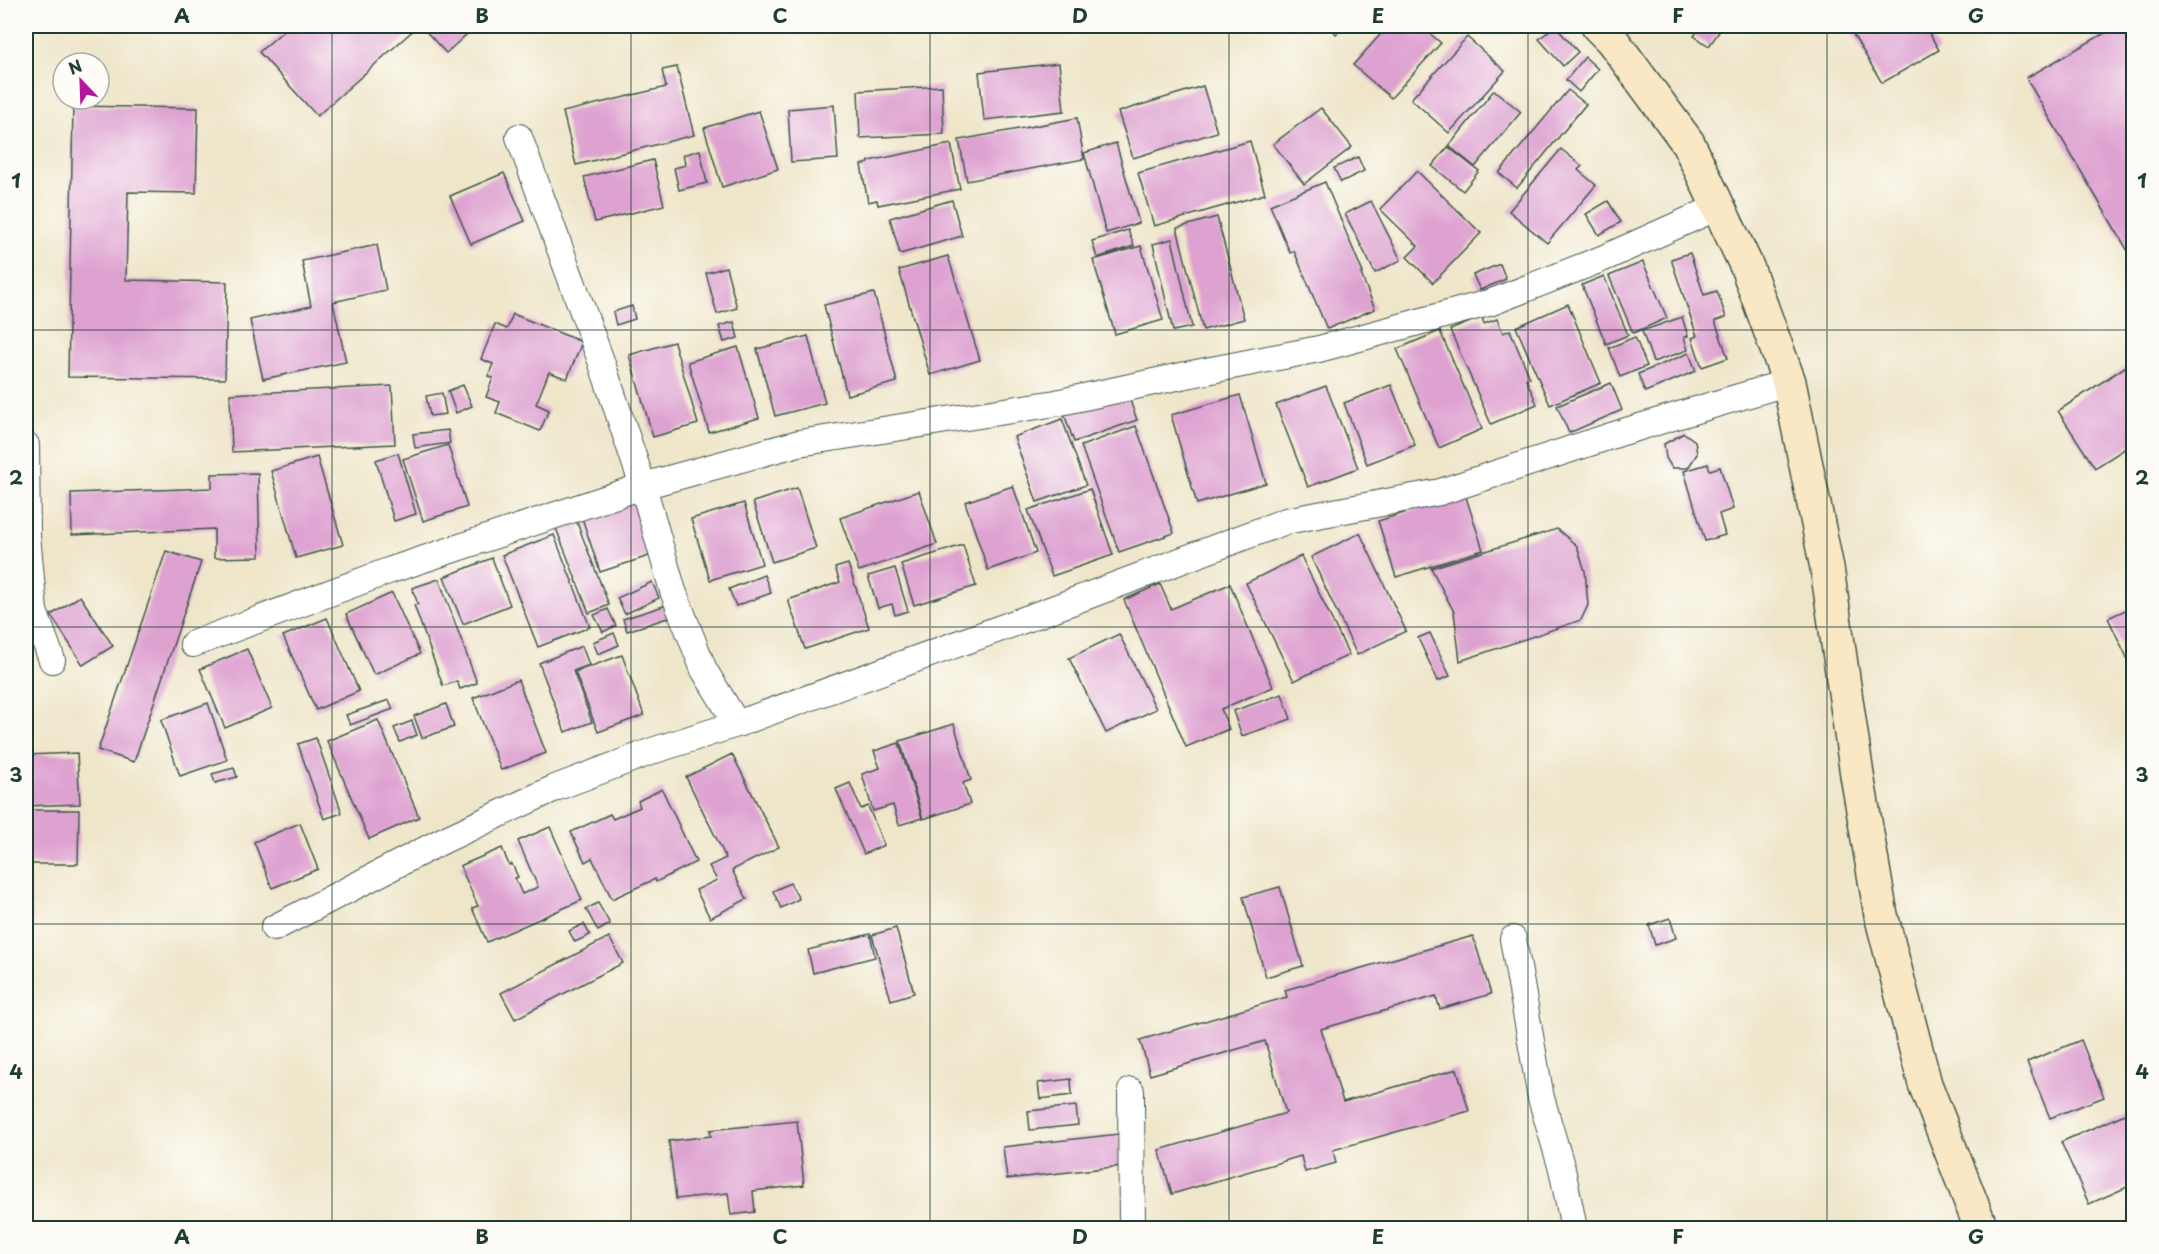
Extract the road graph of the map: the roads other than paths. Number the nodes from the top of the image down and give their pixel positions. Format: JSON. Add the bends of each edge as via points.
{"nodes":[{"id":1,"x":1598,"y":26,"type":"edge"},
{"id":2,"x":519,"y":136,"type":"dead end"},
{"id":3,"x":1718,"y":207,"type":"junction"},
{"id":4,"x":1789,"y":382,"type":"junction"},
{"id":5,"x":26,"y":445,"type":"edge"},
{"id":6,"x":643,"y":486,"type":"junction"},
{"id":7,"x":193,"y":644,"type":"dead end"},
{"id":8,"x":52,"y":660,"type":"dead end"},
{"id":9,"x":737,"y":724,"type":"junction"},
{"id":10,"x":274,"y":928,"type":"dead end"},
{"id":11,"x":1513,"y":939,"type":"dead end"},
{"id":12,"x":1131,"y":1091,"type":"dead end"},
{"id":13,"x":1132,"y":1228,"type":"edge"},
{"id":14,"x":1574,"y":1228,"type":"edge"},
{"id":15,"x":1981,"y":1228,"type":"edge"}],
"edges":[{"from":1,"to":3,"type":"main road","via":[[1688,143]]},
{"from":2,"to":6,"type":"street"},
{"from":3,"to":4,"type":"main road","via":[[1747,267]]},
{"from":3,"to":6,"type":"street","via":[[1604,258],[1491,302],[1319,349],[1056,403],[799,443]]},
{"from":4,"to":9,"type":"street","via":[[1440,492],[1286,521]]},
{"from":4,"to":15,"type":"main road","via":[[1827,568],[1881,915],[1925,1084]]},
{"from":5,"to":8,"type":"street","via":[[27,535],[34,611]]},
{"from":6,"to":7,"type":"street","via":[[391,570]]},
{"from":6,"to":9,"type":"street","via":[[688,630],[704,669]]},
{"from":9,"to":10,"type":"street","via":[[555,788]]},
{"from":11,"to":14,"type":"street","via":[[1541,1098]]},
{"from":12,"to":13,"type":"street"}]}
